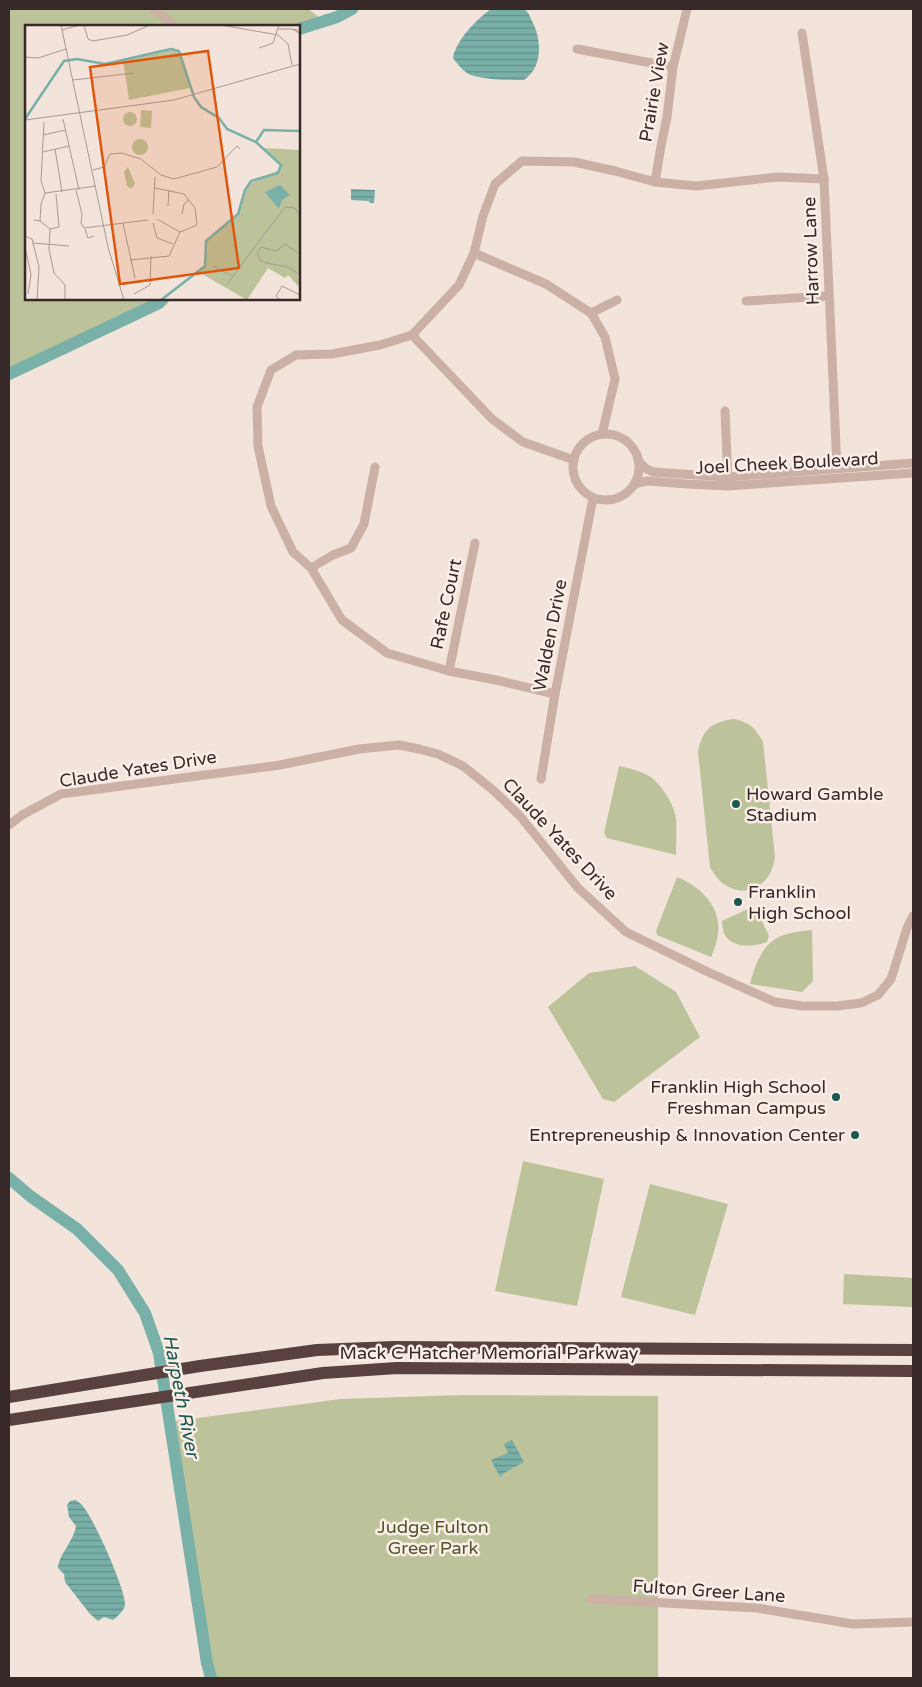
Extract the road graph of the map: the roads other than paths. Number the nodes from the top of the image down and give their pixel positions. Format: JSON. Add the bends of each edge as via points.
{"nodes":[{"id":1,"x":154,"y":9,"type":"edge"},
{"id":2,"x":687,"y":9,"type":"edge"},
{"id":3,"x":174,"y":25,"type":"edge"},
{"id":4,"x":802,"y":33,"type":"dead end"},
{"id":5,"x":577,"y":49,"type":"dead end"},
{"id":6,"x":673,"y":67,"type":"junction"},
{"id":7,"x":824,"y":179,"type":"junction"},
{"id":8,"x":655,"y":182,"type":"junction"},
{"id":9,"x":474,"y":253,"type":"junction"},
{"id":10,"x":828,"y":296,"type":"junction"},
{"id":11,"x":617,"y":300,"type":"dead end"},
{"id":12,"x":746,"y":301,"type":"dead end"},
{"id":13,"x":592,"y":313,"type":"junction"},
{"id":14,"x":412,"y":335,"type":"junction"},
{"id":15,"x":725,"y":411,"type":"dead end"},
{"id":16,"x":602,"y":434,"type":"junction"},
{"id":17,"x":574,"y":460,"type":"junction"},
{"id":18,"x":638,"y":460,"type":"junction"},
{"id":19,"x":913,"y":463,"type":"edge"},
{"id":20,"x":375,"y":467,"type":"dead end"},
{"id":21,"x":837,"y":468,"type":"junction"},
{"id":22,"x":913,"y":473,"type":"edge"},
{"id":23,"x":728,"y":481,"type":"junction"},
{"id":24,"x":633,"y":486,"type":"junction"},
{"id":25,"x":593,"y":498,"type":"junction"},
{"id":26,"x":475,"y":543,"type":"dead end"},
{"id":27,"x":311,"y":568,"type":"junction"},
{"id":28,"x":449,"y":671,"type":"junction"},
{"id":29,"x":555,"y":694,"type":"junction"},
{"id":30,"x":541,"y":779,"type":"dead end"},
{"id":31,"x":9,"y":825,"type":"edge"},
{"id":32,"x":913,"y":916,"type":"edge"},
{"id":33,"x":913,"y":1350,"type":"edge"},
{"id":34,"x":913,"y":1371,"type":"edge"},
{"id":35,"x":9,"y":1397,"type":"edge"},
{"id":36,"x":9,"y":1420,"type":"edge"},
{"id":37,"x":592,"y":1599,"type":"dead end"},
{"id":38,"x":913,"y":1622,"type":"edge"}],
"edges":[{"from":1,"to":3,"type":"street"},
{"from":2,"to":6,"type":"street","name":"Prairie View"},
{"from":4,"to":7,"type":"street","name":"Harrow Lane"},
{"from":5,"to":6,"type":"street"},
{"from":6,"to":8,"type":"street","name":"Prairie View"},
{"from":7,"to":8,"type":"street","via":[[777,177],[696,186]]},
{"from":7,"to":10,"type":"street","name":"Harrow Lane"},
{"from":8,"to":9,"type":"street","via":[[574,162],[522,161],[496,184],[483,216]]},
{"from":9,"to":13,"type":"street","via":[[546,284]]},
{"from":9,"to":14,"type":"street","via":[[459,285]]},
{"from":10,"to":12,"type":"street"},
{"from":10,"to":21,"type":"street","name":"Harrow Lane"},
{"from":11,"to":13,"type":"street"},
{"from":13,"to":16,"type":"street","via":[[605,337],[615,379]]},
{"from":14,"to":17,"type":"street","via":[[492,418],[523,442]]},
{"from":14,"to":27,"type":"street","via":[[332,354],[296,355],[271,370],[257,407],[258,446],[263,472],[271,506],[293,552]]},
{"from":15,"to":23,"type":"street"},
{"from":16,"to":17,"type":"street","via":[[582,444]]},
{"from":16,"to":18,"type":"street","via":[[621,438],[633,447]]},
{"from":17,"to":25,"type":"street","via":[[573,473],[577,482]]},
{"from":18,"to":23,"type":"street","name":"Joel Cheek Boulevard","via":[[653,472]]},
{"from":18,"to":24,"type":"street","via":[[639,475]]},
{"from":19,"to":21,"type":"street","name":"Joel Cheek Boulevard"},
{"from":20,"to":27,"type":"street","via":[[364,524],[351,548],[333,554]]},
{"from":21,"to":23,"type":"street","name":"Joel Cheek Boulevard"},
{"from":22,"to":23,"type":"street","name":"Joel Cheek Boulevard"},
{"from":23,"to":24,"type":"street","name":"Joel Cheek Boulevard","via":[[687,484],[647,480]]},
{"from":24,"to":25,"type":"street","via":[[612,500]]},
{"from":25,"to":29,"type":"street","name":"Walden Drive"},
{"from":26,"to":28,"type":"street","name":"Rafe Court"},
{"from":27,"to":28,"type":"street","via":[[342,620],[387,653]]},
{"from":28,"to":29,"type":"street"},
{"from":29,"to":30,"type":"street","name":"Walden Drive"},
{"from":31,"to":32,"type":"street","name":"Claude Yates Drive","via":[[61,794],[280,765],[359,749],[398,745],[438,754],[462,766],[493,790],[520,816],[578,888],[626,932],[775,1002],[838,1006],[861,1003],[878,995],[891,979]]},
{"from":33,"to":35,"type":"highway","name":"Mack C Hatcher Memorial Parkway","via":[[394,1347],[318,1350]]},
{"from":34,"to":36,"type":"highway","name":"Mack C Hatcher Memorial Parkway","via":[[397,1368],[323,1372]]},
{"from":37,"to":38,"type":"street","name":"Fulton Greer Lane","via":[[757,1608],[853,1624]]}]}
